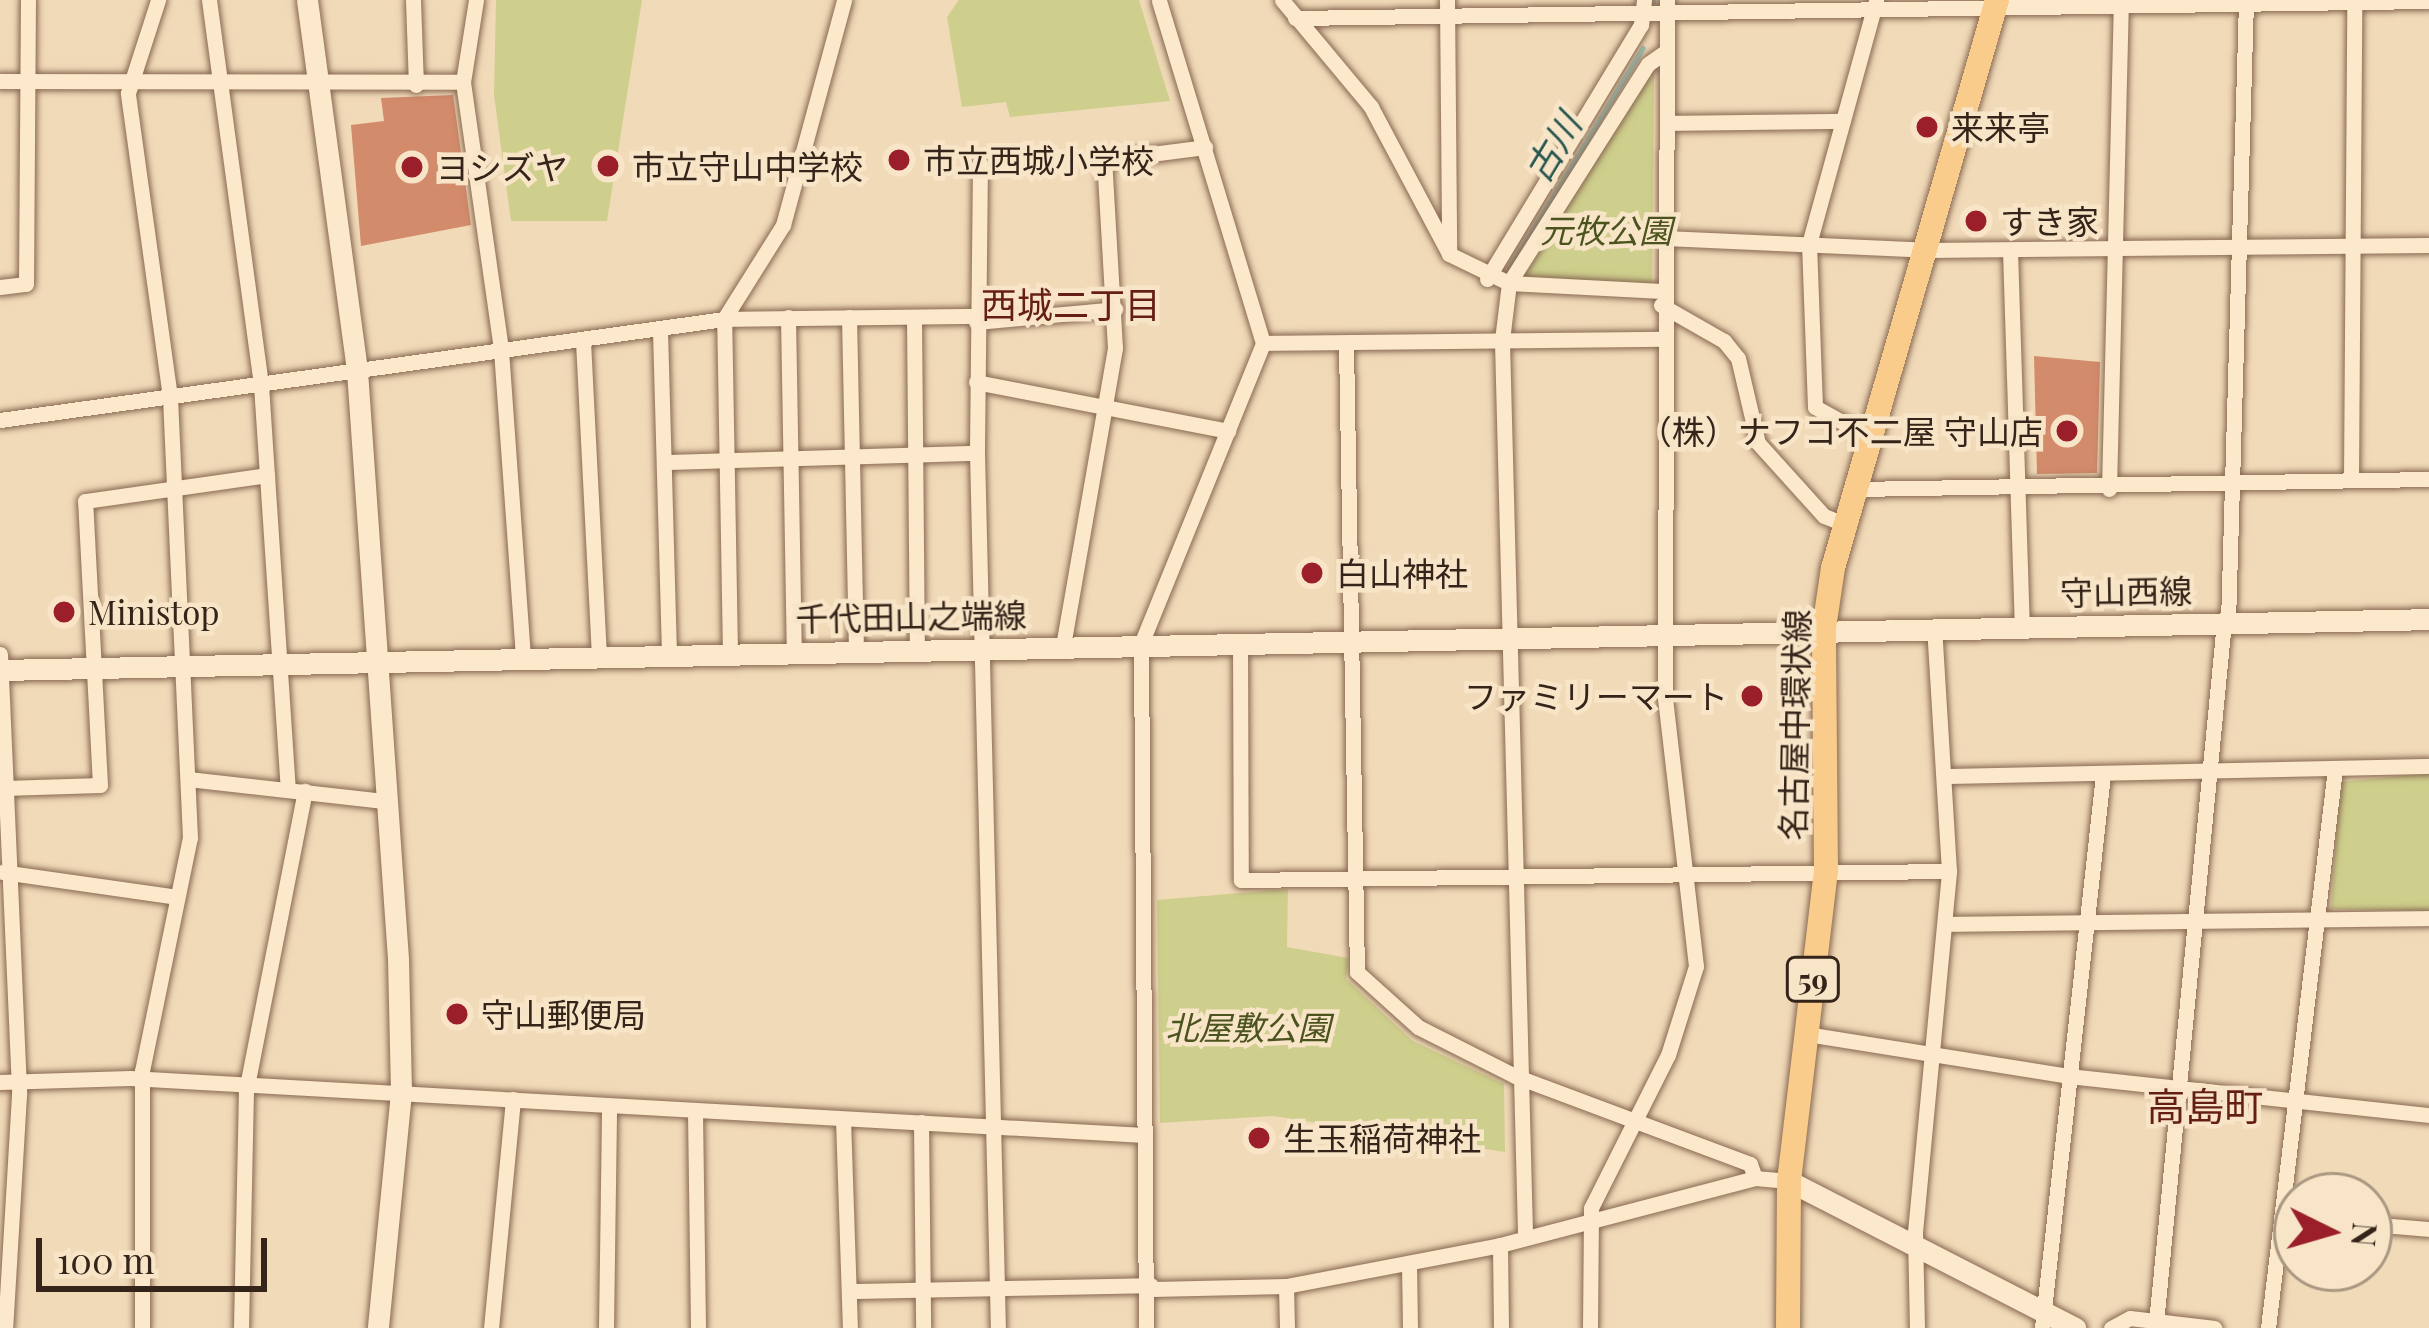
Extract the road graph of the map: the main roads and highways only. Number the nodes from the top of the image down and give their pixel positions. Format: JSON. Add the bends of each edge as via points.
{"nodes":[{"id":1,"x":1995,"y":5,"type":"edge"},
{"id":2,"x":1789,"y":1328,"type":"edge"}],
"edges":[{"from":1,"to":2,"type":"main road","name":"名古屋中環状線","number":"59","via":[[1846,524],[1824,628],[1826,870],[1789,1181]]}]}
